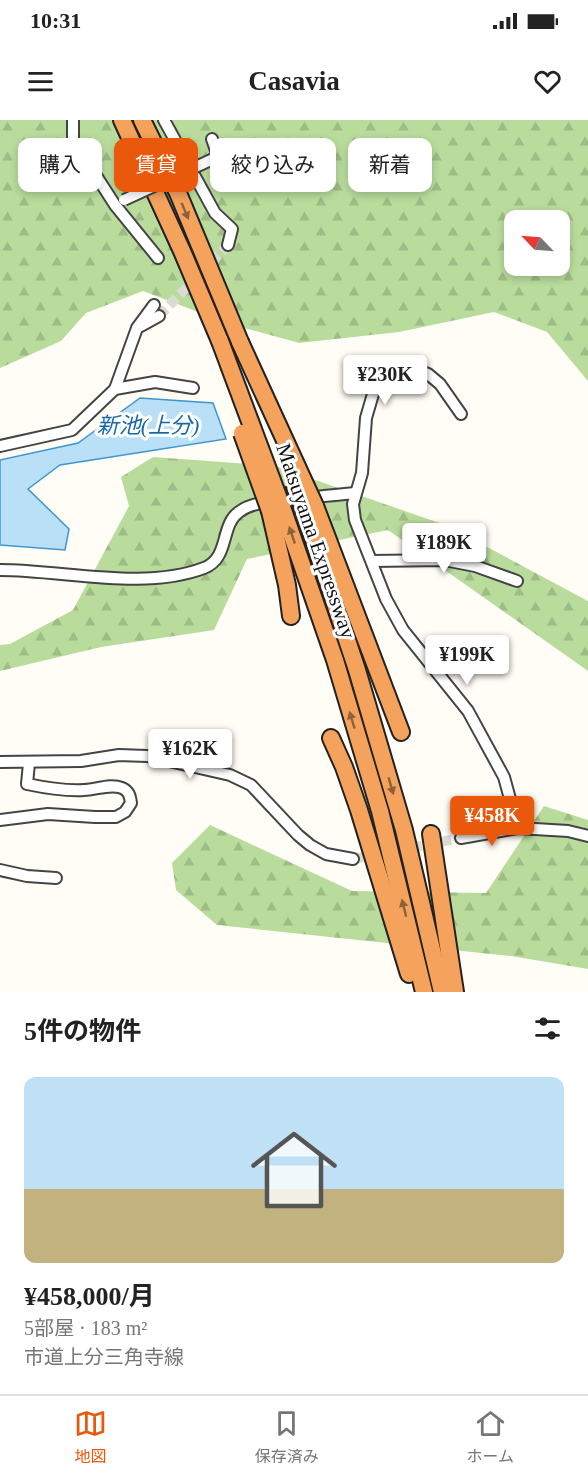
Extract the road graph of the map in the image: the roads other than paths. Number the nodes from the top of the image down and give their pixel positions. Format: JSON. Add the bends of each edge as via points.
{"nodes":[{"id":1,"x":73,"y":120,"type":"edge"},
{"id":2,"x":122,"y":120,"type":"edge"},
{"id":3,"x":142,"y":120,"type":"edge"},
{"id":4,"x":164,"y":120,"type":"edge"},
{"id":5,"x":210,"y":160,"type":"edge"},
{"id":6,"x":120,"y":202,"type":"junction"},
{"id":7,"x":228,"y":245,"type":"dead end"},
{"id":8,"x":158,"y":258,"type":"dead end"},
{"id":9,"x":157,"y":310,"type":"tunnel mouth"},
{"id":10,"x":193,"y":388,"type":"dead end"},
{"id":11,"x":115,"y":389,"type":"junction"},
{"id":12,"x":461,"y":414,"type":"dead end"},
{"id":13,"x":0,"y":446,"type":"edge"},
{"id":14,"x":355,"y":493,"type":"junction"},
{"id":15,"x":310,"y":508,"type":"junction"},
{"id":16,"x":276,"y":509,"type":"junction"},
{"id":17,"x":372,"y":561,"type":"junction"},
{"id":18,"x":0,"y":570,"type":"edge"},
{"id":19,"x":518,"y":581,"type":"dead end"},
{"id":20,"x":291,"y":616,"type":"dead end"},
{"id":21,"x":401,"y":732,"type":"dead end"},
{"id":22,"x":331,"y":738,"type":"dead end"},
{"id":23,"x":0,"y":762,"type":"edge"},
{"id":24,"x":29,"y":763,"type":"junction"},
{"id":25,"x":0,"y":820,"type":"edge"},
{"id":26,"x":518,"y":828,"type":"junction"},
{"id":27,"x":431,"y":834,"type":"dead end"},
{"id":28,"x":588,"y":836,"type":"edge"},
{"id":29,"x":461,"y":838,"type":"tunnel mouth"},
{"id":30,"x":353,"y":859,"type":"tunnel mouth"},
{"id":31,"x":0,"y":870,"type":"edge"},
{"id":32,"x":56,"y":878,"type":"dead end"},
{"id":33,"x":419,"y":989,"type":"edge"},
{"id":34,"x":448,"y":989,"type":"edge"}],
"edges":[{"from":1,"to":6,"type":"street","via":[[73,140]]},
{"from":2,"to":16,"type":"highway","bridge":true,"via":[[182,251]]},
{"from":3,"to":15,"type":"highway","one_way":true,"bridge":true,"via":[[178,193]]},
{"from":4,"to":7,"type":"street","via":[[215,213],[232,229]]},
{"from":5,"to":6,"type":"street","bridge":true},
{"from":6,"to":8,"type":"street"},
{"from":9,"to":11,"type":"street","via":[[137,328]]},
{"from":10,"to":11,"type":"street","via":[[154,382]]},
{"from":11,"to":13,"type":"street","via":[[72,429]]},
{"from":12,"to":14,"type":"street","via":[[428,374],[416,369],[387,376],[373,394],[366,418],[362,473]]},
{"from":14,"to":17,"type":"street","via":[[355,520]]},
{"from":14,"to":18,"type":"street","via":[[255,504],[237,512],[220,556],[207,567],[182,574],[147,578]]},
{"from":15,"to":21,"type":"highway"},
{"from":15,"to":34,"type":"highway","name":"Matsuyama Expressway","one_way":true},
{"from":16,"to":20,"type":"highway"},
{"from":33,"to":16,"type":"highway","name":"Matsuyama Expressway","one_way":true,"via":[[376,801],[334,660]]},
{"from":17,"to":19,"type":"street","via":[[444,560]]},
{"from":17,"to":26,"type":"street","via":[[403,630],[468,711],[492,752],[504,777]]},
{"from":22,"to":33,"type":"highway","via":[[344,766]]},
{"from":23,"to":24,"type":"street"},
{"from":24,"to":25,"type":"street","via":[[27,784],[85,790],[114,786],[123,788],[131,803],[116,817],[48,814]]},
{"from":24,"to":30,"type":"street","via":[[147,756],[230,775],[251,785],[310,845],[326,854]]},
{"from":26,"to":28,"type":"street"},
{"from":26,"to":29,"type":"street"},
{"from":27,"to":34,"type":"highway"},
{"from":31,"to":32,"type":"street"}]}
